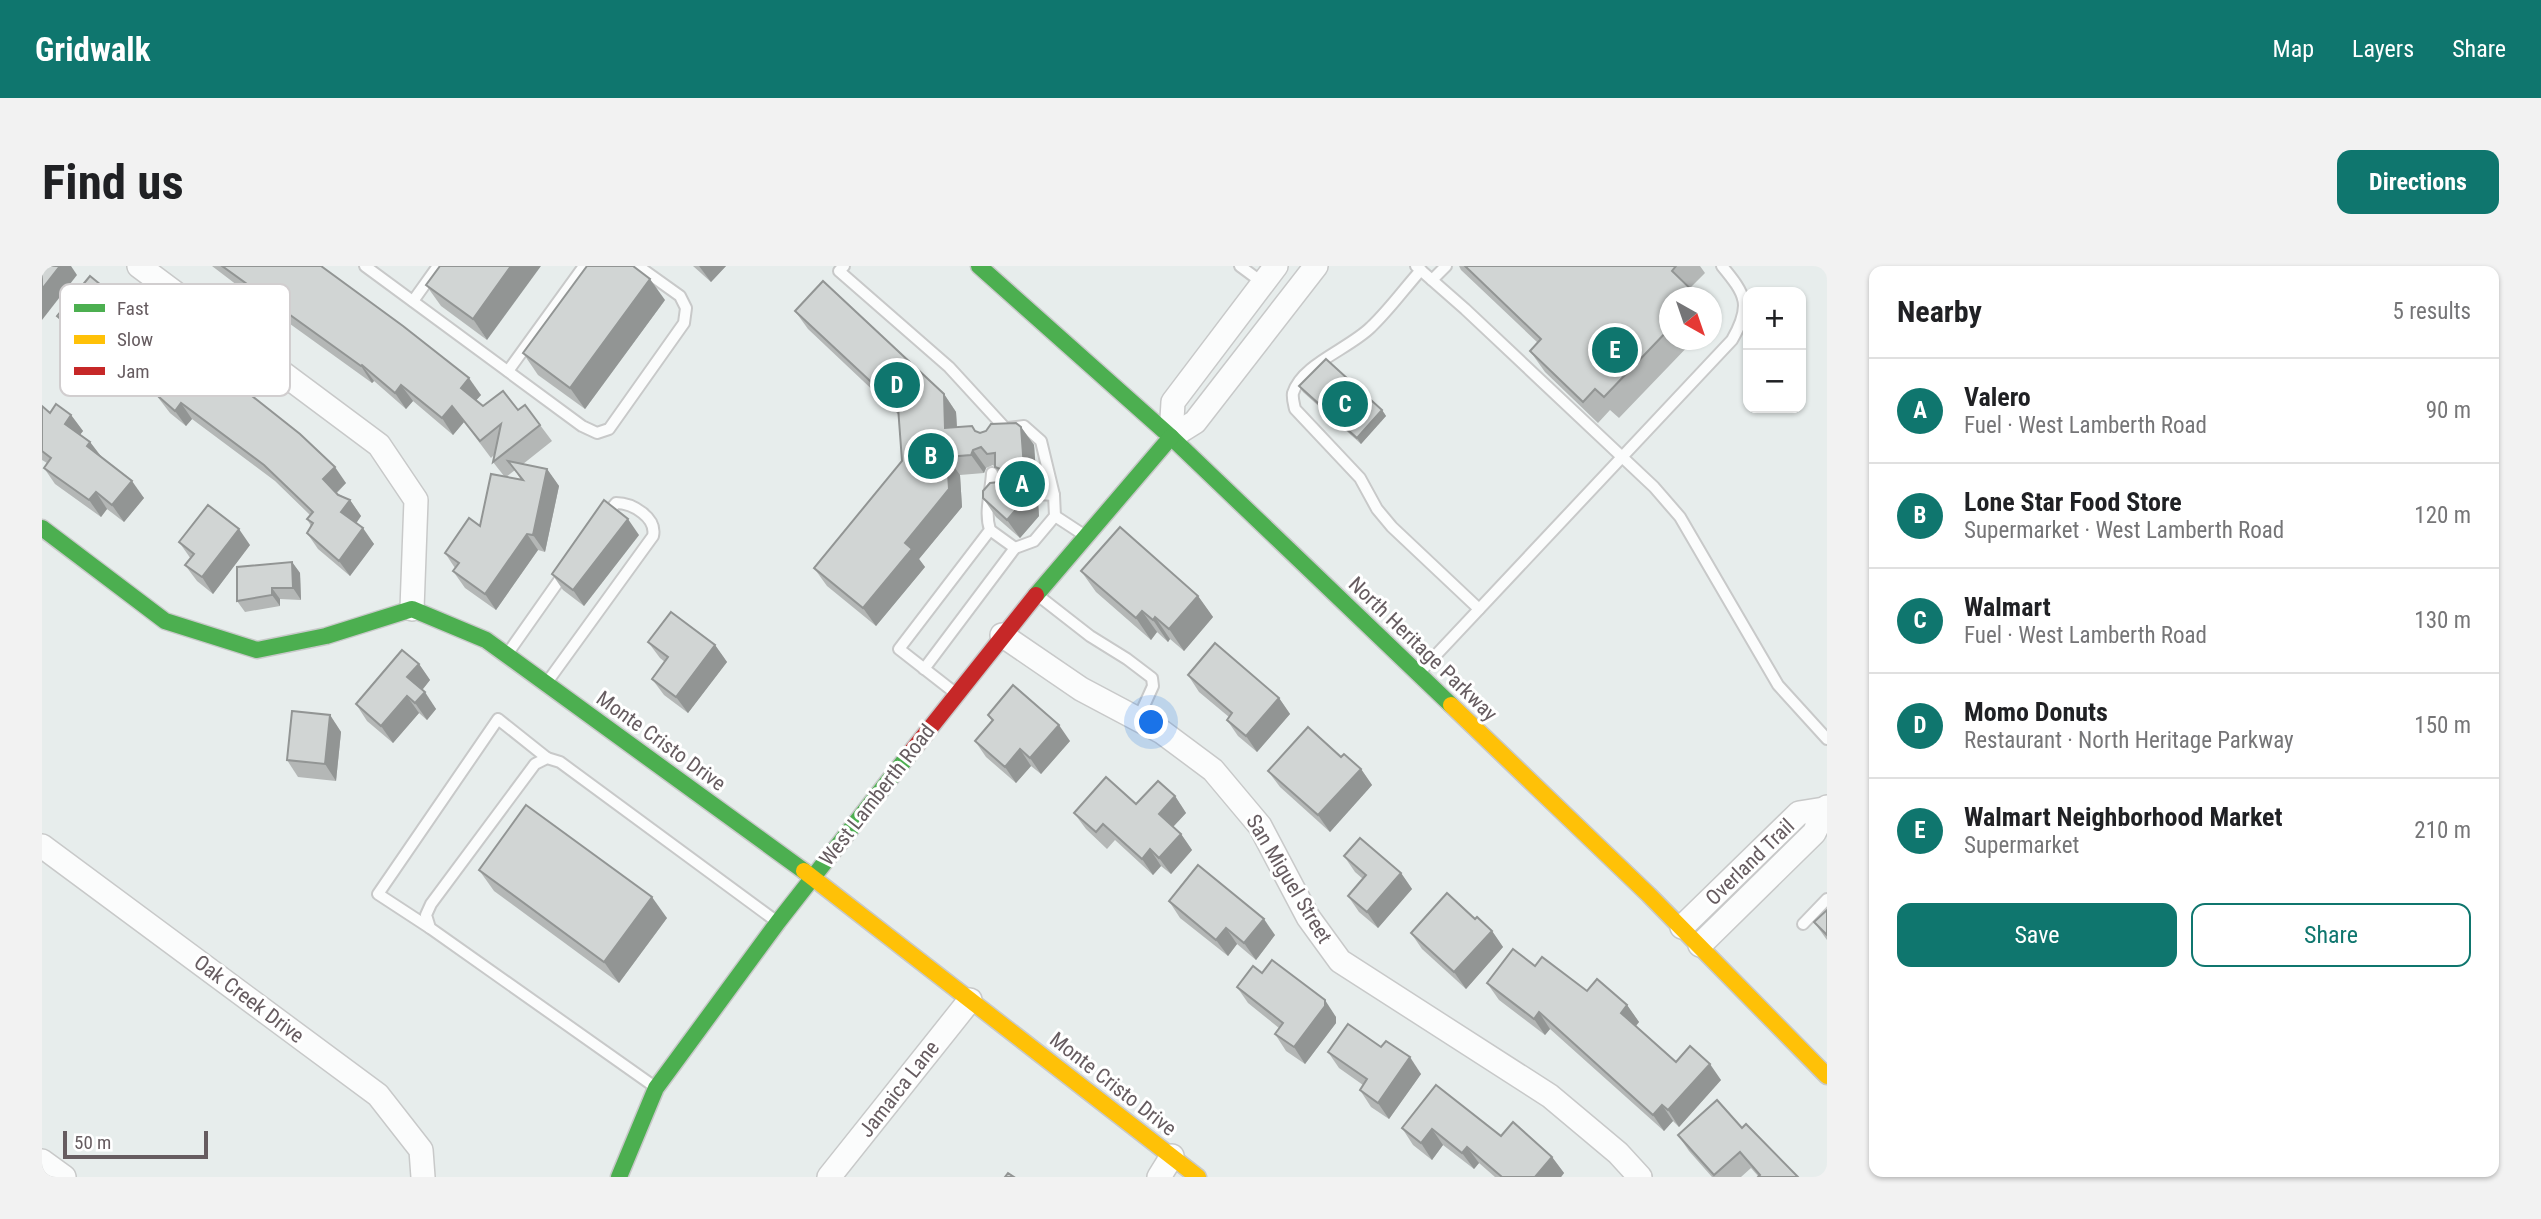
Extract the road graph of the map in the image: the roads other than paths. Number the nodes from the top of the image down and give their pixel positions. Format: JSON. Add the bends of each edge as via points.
{"nodes":[{"id":1,"x":139,"y":266,"type":"edge"},
{"id":2,"x":365,"y":266,"type":"edge"},
{"id":3,"x":438,"y":266,"type":"edge"},
{"id":4,"x":584,"y":266,"type":"edge"},
{"id":5,"x":638,"y":266,"type":"edge"},
{"id":6,"x":844,"y":266,"type":"edge"},
{"id":7,"x":979,"y":266,"type":"edge"},
{"id":8,"x":1240,"y":266,"type":"edge"},
{"id":9,"x":1316,"y":266,"type":"edge"},
{"id":10,"x":1446,"y":266,"type":"edge"},
{"id":11,"x":1722,"y":266,"type":"edge"},
{"id":12,"x":1418,"y":268,"type":"edge"},
{"id":13,"x":1269,"y":275,"type":"edge"},
{"id":14,"x":1432,"y":280,"type":"junction"},
{"id":15,"x":163,"y":284,"type":"edge"},
{"id":16,"x":413,"y":301,"type":"junction"},
{"id":17,"x":508,"y":371,"type":"junction"},
{"id":18,"x":290,"y":378,"type":"edge"},
{"id":19,"x":1005,"y":428,"type":"junction"},
{"id":20,"x":1171,"y":437,"type":"junction"},
{"id":21,"x":993,"y":443,"type":"edge"},
{"id":22,"x":1622,"y":457,"type":"junction"},
{"id":23,"x":992,"y":473,"type":"edge"},
{"id":24,"x":1037,"y":494,"type":"dead end"},
{"id":25,"x":1054,"y":495,"type":"junction"},
{"id":26,"x":1055,"y":516,"type":"junction"},
{"id":27,"x":600,"y":523,"type":"edge"},
{"id":28,"x":42,"y":528,"type":"edge"},
{"id":29,"x":990,"y":530,"type":"junction"},
{"id":30,"x":1087,"y":537,"type":"junction"},
{"id":31,"x":1015,"y":548,"type":"junction"},
{"id":32,"x":569,"y":567,"type":"edge"},
{"id":33,"x":1037,"y":595,"type":"junction"},
{"id":34,"x":1479,"y":608,"type":"junction"},
{"id":35,"x":412,"y":610,"type":"junction"},
{"id":36,"x":1002,"y":635,"type":"junction"},
{"id":37,"x":506,"y":655,"type":"junction"},
{"id":38,"x":924,"y":669,"type":"junction"},
{"id":39,"x":1418,"y":674,"type":"junction"},
{"id":40,"x":546,"y":683,"type":"junction"},
{"id":41,"x":956,"y":694,"type":"junction"},
{"id":42,"x":1138,"y":719,"type":"junction"},
{"id":43,"x":1827,"y":739,"type":"edge"},
{"id":44,"x":547,"y":758,"type":"junction"},
{"id":45,"x":1826,"y":809,"type":"edge"},
{"id":46,"x":42,"y":846,"type":"edge"},
{"id":47,"x":813,"y":877,"type":"junction"},
{"id":48,"x":1827,"y":899,"type":"edge"},
{"id":49,"x":778,"y":922,"type":"junction"},
{"id":50,"x":1802,"y":923,"type":"dead end"},
{"id":51,"x":1682,"y":927,"type":"junction"},
{"id":52,"x":430,"y":929,"type":"junction"},
{"id":53,"x":1700,"y":945,"type":"junction"},
{"id":54,"x":970,"y":1000,"type":"junction"},
{"id":55,"x":1827,"y":1076,"type":"edge"},
{"id":56,"x":656,"y":1088,"type":"junction"},
{"id":57,"x":1172,"y":1156,"type":"junction"},
{"id":58,"x":42,"y":1161,"type":"edge"},
{"id":59,"x":64,"y":1177,"type":"edge"},
{"id":60,"x":423,"y":1177,"type":"edge"},
{"id":61,"x":619,"y":1177,"type":"edge"},
{"id":62,"x":829,"y":1177,"type":"edge"},
{"id":63,"x":1159,"y":1177,"type":"edge"},
{"id":64,"x":1198,"y":1177,"type":"edge"},
{"id":65,"x":1640,"y":1177,"type":"edge"}],
"edges":[{"from":1,"to":15,"type":"street"},
{"from":2,"to":16,"type":"lane"},
{"from":3,"to":16,"type":"lane"},
{"from":4,"to":17,"type":"lane"},
{"from":5,"to":17,"type":"lane","via":[[680,296],[686,308],[684,323],[609,429],[597,433],[582,426]]},
{"from":6,"to":19,"type":"lane","via":[[839,271],[949,367]]},
{"from":7,"to":20,"type":"street","name":"North Heritage Parkway","via":[[997,277]]},
{"from":8,"to":13,"type":"lane"},
{"from":9,"to":20,"type":"street","name":"West Lamberth Road","via":[[1195,422]]},
{"from":10,"to":14,"type":"lane"},
{"from":11,"to":22,"type":"lane","via":[[1745,302],[1743,321],[1732,340]]},
{"from":12,"to":14,"type":"lane"},
{"from":12,"to":34,"type":"lane","via":[[1372,326],[1300,382],[1293,395],[1294,409],[1360,478],[1392,527]]},
{"from":13,"to":20,"type":"street","via":[[1173,402]]},
{"from":14,"to":22,"type":"lane"},
{"from":16,"to":17,"type":"lane"},
{"from":18,"to":35,"type":"street","via":[[380,445],[416,500]]},
{"from":19,"to":21,"type":"lane"},
{"from":19,"to":25,"type":"lane","via":[[1024,426],[1041,441],[1039,454]]},
{"from":20,"to":30,"type":"street","name":"West Lamberth Road"},
{"from":20,"to":39,"type":"street","name":"North Heritage Parkway"},
{"from":22,"to":34,"type":"lane"},
{"from":22,"to":43,"type":"lane","via":[[1679,517],[1764,666]]},
{"from":23,"to":29,"type":"lane","via":[[996,493],[985,517]]},
{"from":24,"to":25,"type":"lane"},
{"from":25,"to":26,"type":"lane"},
{"from":26,"to":30,"type":"lane"},
{"from":26,"to":31,"type":"lane","via":[[1034,541]]},
{"from":27,"to":40,"type":"lane","via":[[617,503],[626,503],[655,528]]},
{"from":28,"to":35,"type":"street","via":[[165,621],[257,650],[326,636]]},
{"from":29,"to":31,"type":"lane"},
{"from":29,"to":38,"type":"lane","via":[[899,649]]},
{"from":30,"to":33,"type":"street","name":"West Lamberth Road"},
{"from":31,"to":38,"type":"lane"},
{"from":32,"to":37,"type":"lane"},
{"from":33,"to":36,"type":"street","name":"West Lamberth Road"},
{"from":33,"to":42,"type":"lane","via":[[1152,678],[1153,686]]},
{"from":34,"to":39,"type":"lane"},
{"from":35,"to":37,"type":"street","name":"Monte Cristo Drive","via":[[486,640]]},
{"from":36,"to":41,"type":"street","name":"West Lamberth Road"},
{"from":36,"to":42,"type":"street","name":"San Miguel Street","via":[[1081,689]]},
{"from":37,"to":40,"type":"street","name":"Monte Cristo Drive"},
{"from":38,"to":41,"type":"lane"},
{"from":39,"to":51,"type":"street","name":"North Heritage Parkway"},
{"from":40,"to":47,"type":"street","name":"Monte Cristo Drive"},
{"from":41,"to":47,"type":"street","name":"West Lamberth Road"},
{"from":42,"to":65,"type":"street","name":"San Miguel Street","via":[[1213,770],[1245,807],[1260,826],[1308,917],[1340,961],[1550,1096]]},
{"from":44,"to":49,"type":"lane","via":[[560,762]]},
{"from":44,"to":52,"type":"lane","via":[[535,764],[431,904],[426,915]]},
{"from":44,"to":52,"type":"lane","via":[[498,719],[378,894]]},
{"from":45,"to":51,"type":"street","name":"Overland Trail","via":[[1799,813]]},
{"from":45,"to":53,"type":"street","name":"Overland Trail","via":[[1814,833]]},
{"from":46,"to":60,"type":"street","name":"Oak Creek Drive","via":[[378,1095],[421,1150]]},
{"from":47,"to":49,"type":"street","name":"West Lamberth Road"},
{"from":47,"to":54,"type":"street","name":"Monte Cristo Drive"},
{"from":48,"to":50,"type":"lane"},
{"from":49,"to":56,"type":"street","name":"West Lamberth Road"},
{"from":51,"to":53,"type":"street","name":"North Heritage Parkway"},
{"from":52,"to":56,"type":"lane"},
{"from":53,"to":55,"type":"street","name":"North Heritage Parkway"},
{"from":54,"to":57,"type":"street","name":"Monte Cristo Drive"},
{"from":54,"to":62,"type":"street","name":"Jamaica Lane"},
{"from":56,"to":61,"type":"street","name":"West Lamberth Road"},
{"from":57,"to":63,"type":"street"},
{"from":57,"to":64,"type":"street","name":"Monte Cristo Drive"},
{"from":58,"to":59,"type":"street"}]}
